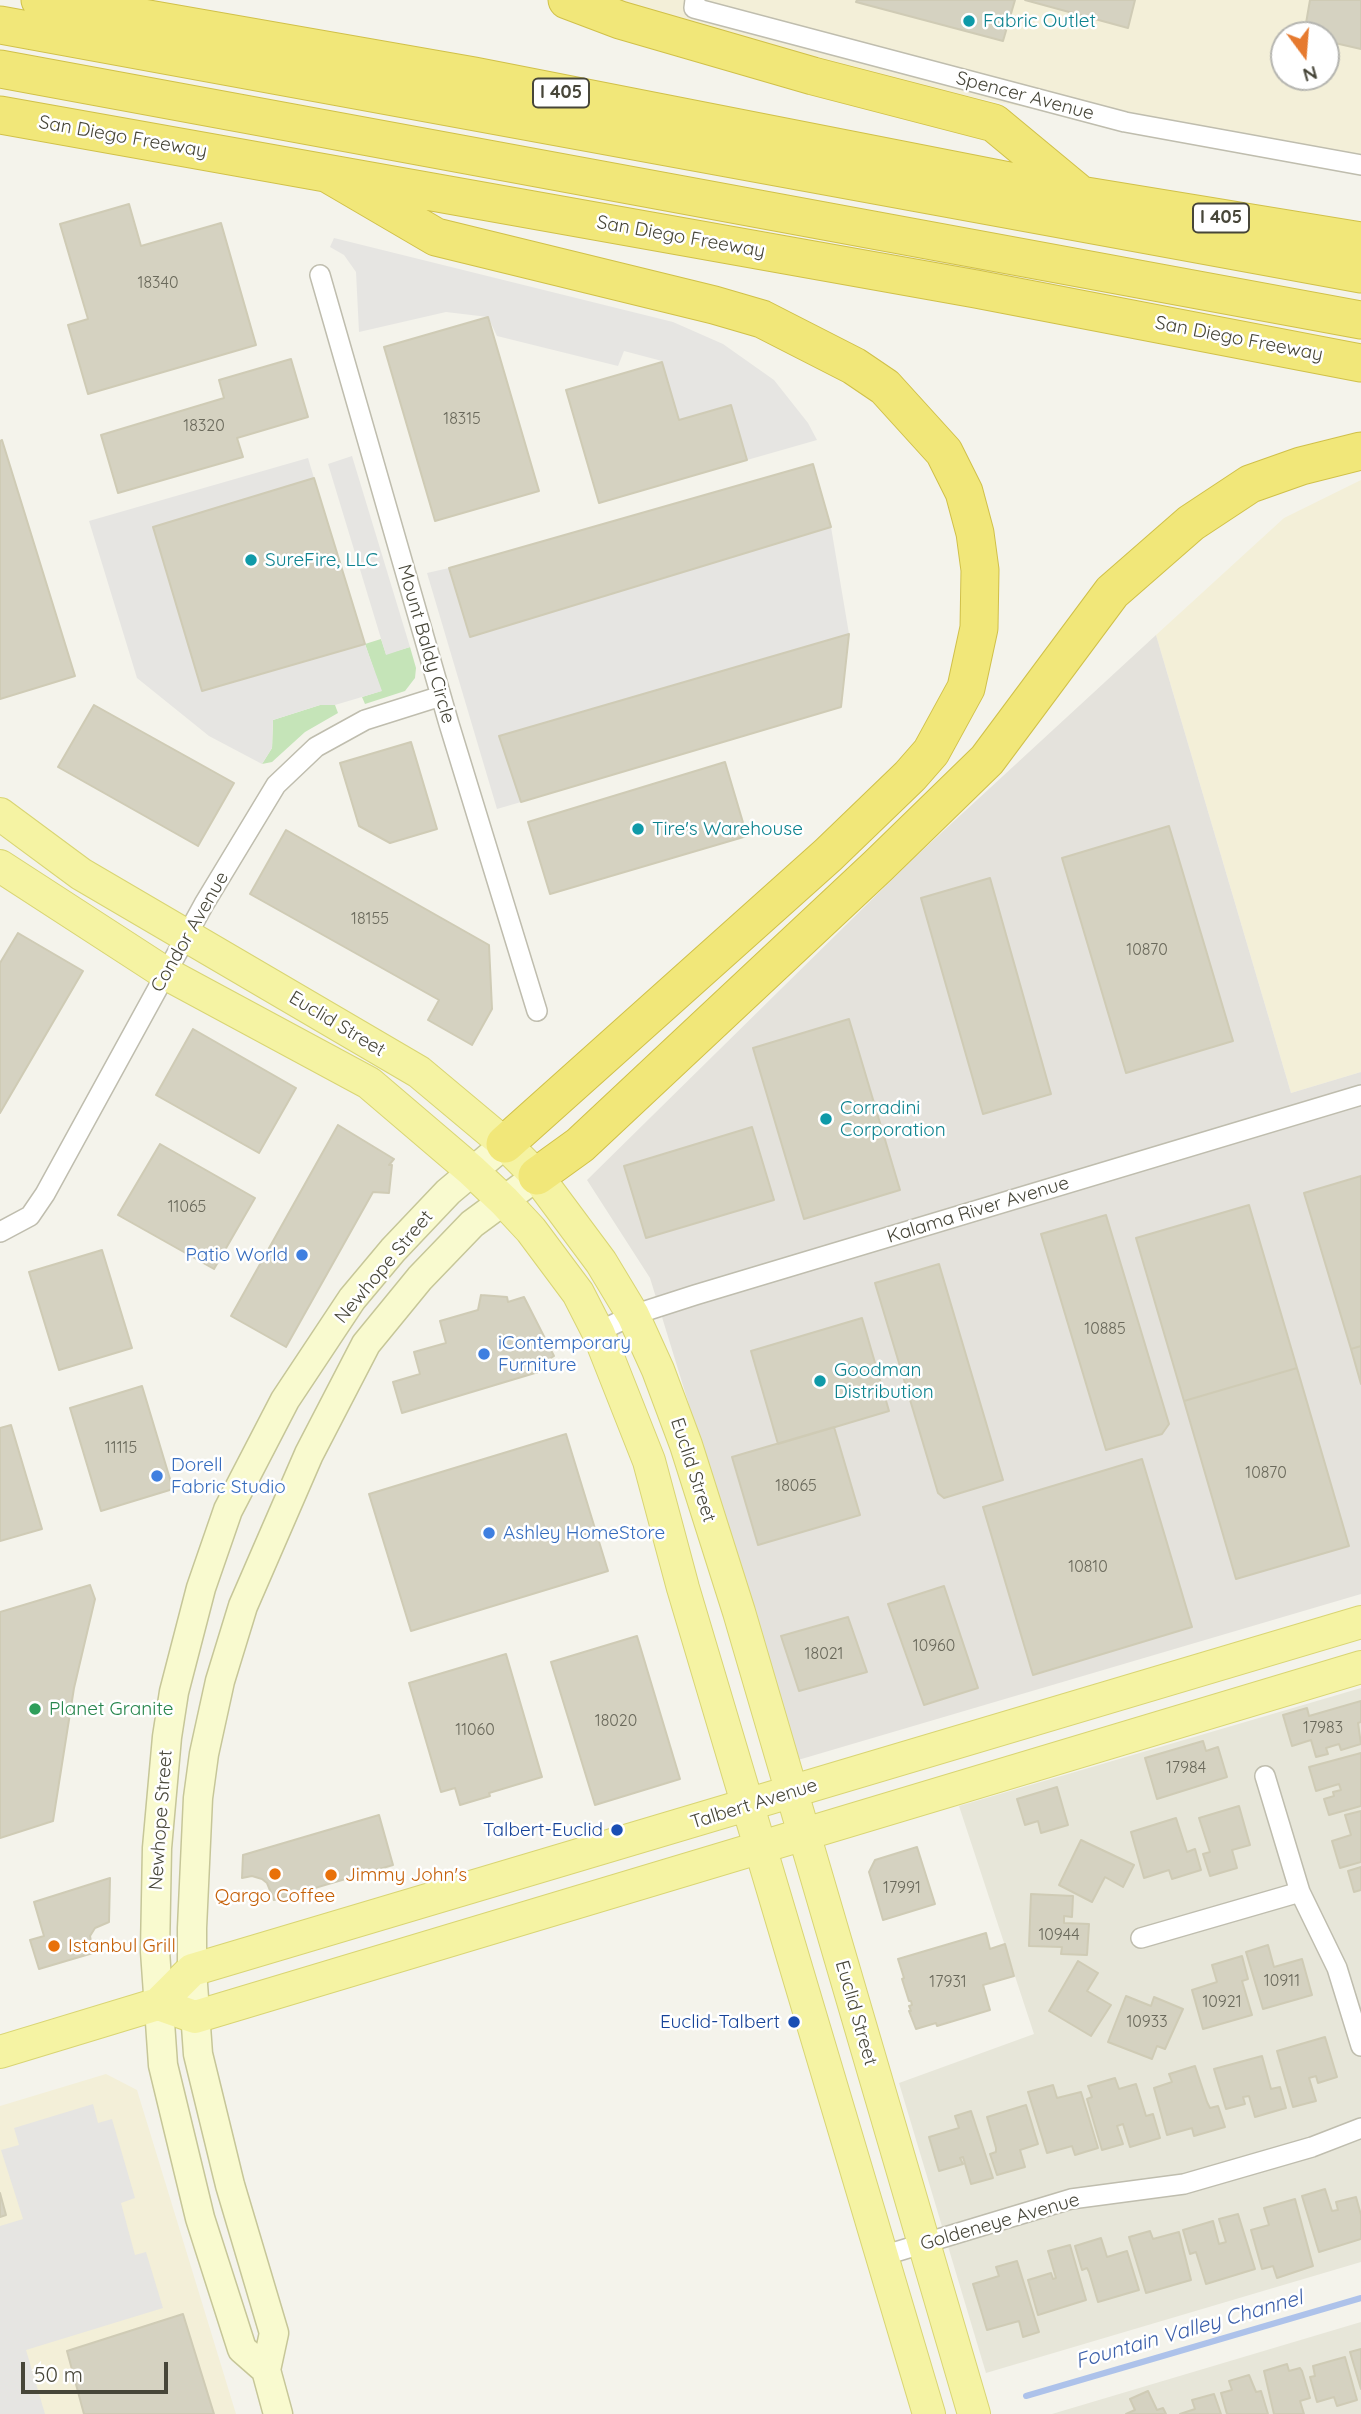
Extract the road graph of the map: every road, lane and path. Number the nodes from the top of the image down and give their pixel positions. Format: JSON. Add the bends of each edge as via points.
{"nodes":[{"id":1,"x":40,"y":0,"type":"edge"},
{"id":2,"x":567,"y":0,"type":"edge"},
{"id":3,"x":694,"y":4,"type":"edge"},
{"id":4,"x":0,"y":25,"type":"edge"},
{"id":5,"x":0,"y":69,"type":"edge"},
{"id":6,"x":0,"y":115,"type":"edge"},
{"id":7,"x":1361,"y":165,"type":"edge"},
{"id":8,"x":330,"y":175,"type":"junction"},
{"id":9,"x":1080,"y":195,"type":"junction"},
{"id":10,"x":1361,"y":241,"type":"edge"},
{"id":11,"x":1361,"y":274,"type":"edge"},
{"id":12,"x":320,"y":275,"type":"dead end"},
{"id":13,"x":1361,"y":320,"type":"edge"},
{"id":14,"x":1361,"y":363,"type":"edge"},
{"id":15,"x":1361,"y":451,"type":"edge"},
{"id":16,"x":441,"y":696,"type":"junction"},
{"id":17,"x":0,"y":814,"type":"edge"},
{"id":18,"x":0,"y":866,"type":"edge"},
{"id":19,"x":187,"y":935,"type":"junction"},
{"id":20,"x":165,"y":973,"type":"junction"},
{"id":21,"x":537,"y":1010,"type":"dead end"},
{"id":22,"x":1361,"y":1096,"type":"edge"},
{"id":23,"x":505,"y":1144,"type":"junction"},
{"id":24,"x":471,"y":1170,"type":"junction"},
{"id":25,"x":537,"y":1175,"type":"junction"},
{"id":26,"x":504,"y":1201,"type":"junction"},
{"id":27,"x":0,"y":1232,"type":"edge"},
{"id":28,"x":633,"y":1315,"type":"junction"},
{"id":29,"x":598,"y":1332,"type":"junction"},
{"id":30,"x":1361,"y":1622,"type":"edge"},
{"id":31,"x":1361,"y":1667,"type":"edge"},
{"id":32,"x":1265,"y":1776,"type":"dead end"},
{"id":33,"x":792,"y":1792,"type":"junction"},
{"id":34,"x":747,"y":1805,"type":"junction"},
{"id":35,"x":804,"y":1834,"type":"junction"},
{"id":36,"x":759,"y":1847,"type":"junction"},
{"id":37,"x":1300,"y":1892,"type":"junction"},
{"id":38,"x":1141,"y":1938,"type":"dead end"},
{"id":39,"x":192,"y":1970,"type":"junction"},
{"id":40,"x":158,"y":2004,"type":"junction"},
{"id":41,"x":195,"y":2017,"type":"junction"},
{"id":42,"x":1361,"y":2046,"type":"edge"},
{"id":43,"x":0,"y":2052,"type":"edge"},
{"id":44,"x":1361,"y":2128,"type":"edge"},
{"id":45,"x":924,"y":2245,"type":"junction"},
{"id":46,"x":882,"y":2256,"type":"junction"},
{"id":47,"x":266,"y":2370,"type":"junction"},
{"id":48,"x":278,"y":2414,"type":"edge"},
{"id":49,"x":929,"y":2414,"type":"edge"},
{"id":50,"x":974,"y":2414,"type":"edge"}],
"edges":[{"from":1,"to":9,"type":"highway","number":"I 405","via":[[474,76]]},
{"from":2,"to":9,"type":"highway","via":[[800,72],[994,123]]},
{"from":3,"to":7,"type":"street","name":"Spencer Avenue","via":[[1125,122]]},
{"from":4,"to":11,"type":"highway"},
{"from":5,"to":13,"type":"highway"},
{"from":6,"to":8,"type":"highway","name":"San Diego Freeway"},
{"from":8,"to":14,"type":"highway","name":"San Diego Freeway","via":[[976,289]]},
{"from":8,"to":23,"type":"highway","via":[[436,237],[762,319],[854,366],[885,387],[944,452],[964,492],[975,533],[979,628],[966,688],[931,752],[828,855]]},
{"from":9,"to":10,"type":"highway","number":"I 405"},
{"from":12,"to":16,"type":"street","name":"Mount Baldy Circle"},
{"from":15,"to":25,"type":"highway","via":[[1250,484],[1191,523],[1131,575],[1112,592],[987,760],[580,1145]]},
{"from":16,"to":19,"type":"street","name":"Condor Avenue","via":[[365,720],[316,747],[291,770],[276,785]]},
{"from":16,"to":21,"type":"street","name":"Mount Baldy Circle"},
{"from":17,"to":19,"type":"main road","name":"Euclid Street","via":[[81,874]]},
{"from":18,"to":20,"type":"main road","name":"Euclid Street"},
{"from":19,"to":20,"type":"street","name":"Condor Avenue"},
{"from":19,"to":23,"type":"main road","name":"Euclid Street","via":[[419,1072]]},
{"from":20,"to":24,"type":"main road","name":"Euclid Street","via":[[369,1083]]},
{"from":20,"to":27,"type":"street","name":"Condor Avenue","via":[[37,1206],[30,1216]]},
{"from":22,"to":28,"type":"street","name":"Kalama River Avenue"},
{"from":23,"to":24,"type":"street","name":"Newhope Street"},
{"from":23,"to":25,"type":"main road","name":"Euclid Street"},
{"from":24,"to":26,"type":"main road","name":"Euclid Street"},
{"from":24,"to":40,"type":"street","name":"Newhope Street","via":[[352,1299],[285,1399],[228,1510],[201,1588],[167,1737],[157,1848]]},
{"from":25,"to":26,"type":"street","name":"Newhope Street"},
{"from":25,"to":28,"type":"main road","name":"Euclid Street","via":[[601,1262]]},
{"from":26,"to":29,"type":"main road","name":"Euclid Street","via":[[578,1293]]},
{"from":26,"to":39,"type":"street","name":"Newhope Street","via":[[472,1224],[366,1344],[309,1454],[243,1606],[204,1755]]},
{"from":28,"to":29,"type":"street","name":"Kalama River Avenue"},
{"from":28,"to":33,"type":"main road","name":"Euclid Street","via":[[687,1445]]},
{"from":29,"to":34,"type":"main road","name":"Euclid Street","via":[[649,1461]]},
{"from":30,"to":33,"type":"main road","name":"Talbert Avenue"},
{"from":31,"to":35,"type":"main road"},
{"from":32,"to":37,"type":"street"},
{"from":33,"to":34,"type":"main road","name":"Talbert Avenue"},
{"from":33,"to":35,"type":"main road","name":"Euclid Street"},
{"from":34,"to":36,"type":"main road","name":"Euclid Street"},
{"from":34,"to":39,"type":"main road","name":"Talbert Avenue"},
{"from":35,"to":36,"type":"main road"},
{"from":35,"to":45,"type":"main road","name":"Euclid Street"},
{"from":36,"to":41,"type":"main road"},
{"from":36,"to":46,"type":"main road","name":"Euclid Street"},
{"from":37,"to":38,"type":"street"},
{"from":37,"to":42,"type":"street","via":[[1337,1968]]},
{"from":39,"to":40,"type":"main road","name":"Talbert Avenue"},
{"from":39,"to":41,"type":"street","name":"Newhope Street"},
{"from":40,"to":41,"type":"main road"},
{"from":40,"to":43,"type":"main road","name":"Talbert Avenue"},
{"from":40,"to":47,"type":"street","name":"Newhope Street","via":[[163,2065],[200,2218],[242,2349]]},
{"from":41,"to":47,"type":"street","name":"Newhope Street","via":[[198,2054],[230,2185],[274,2333]]},
{"from":44,"to":45,"type":"street","name":"Goldeneye Avenue","via":[[1312,2147],[1184,2183],[1071,2199]]},
{"from":45,"to":46,"type":"street","name":"Goldeneye Avenue"},
{"from":45,"to":50,"type":"main road","name":"Euclid Street"},
{"from":46,"to":49,"type":"main road","name":"Euclid Street"},
{"from":47,"to":48,"type":"street","name":"Newhope Street"}]}
